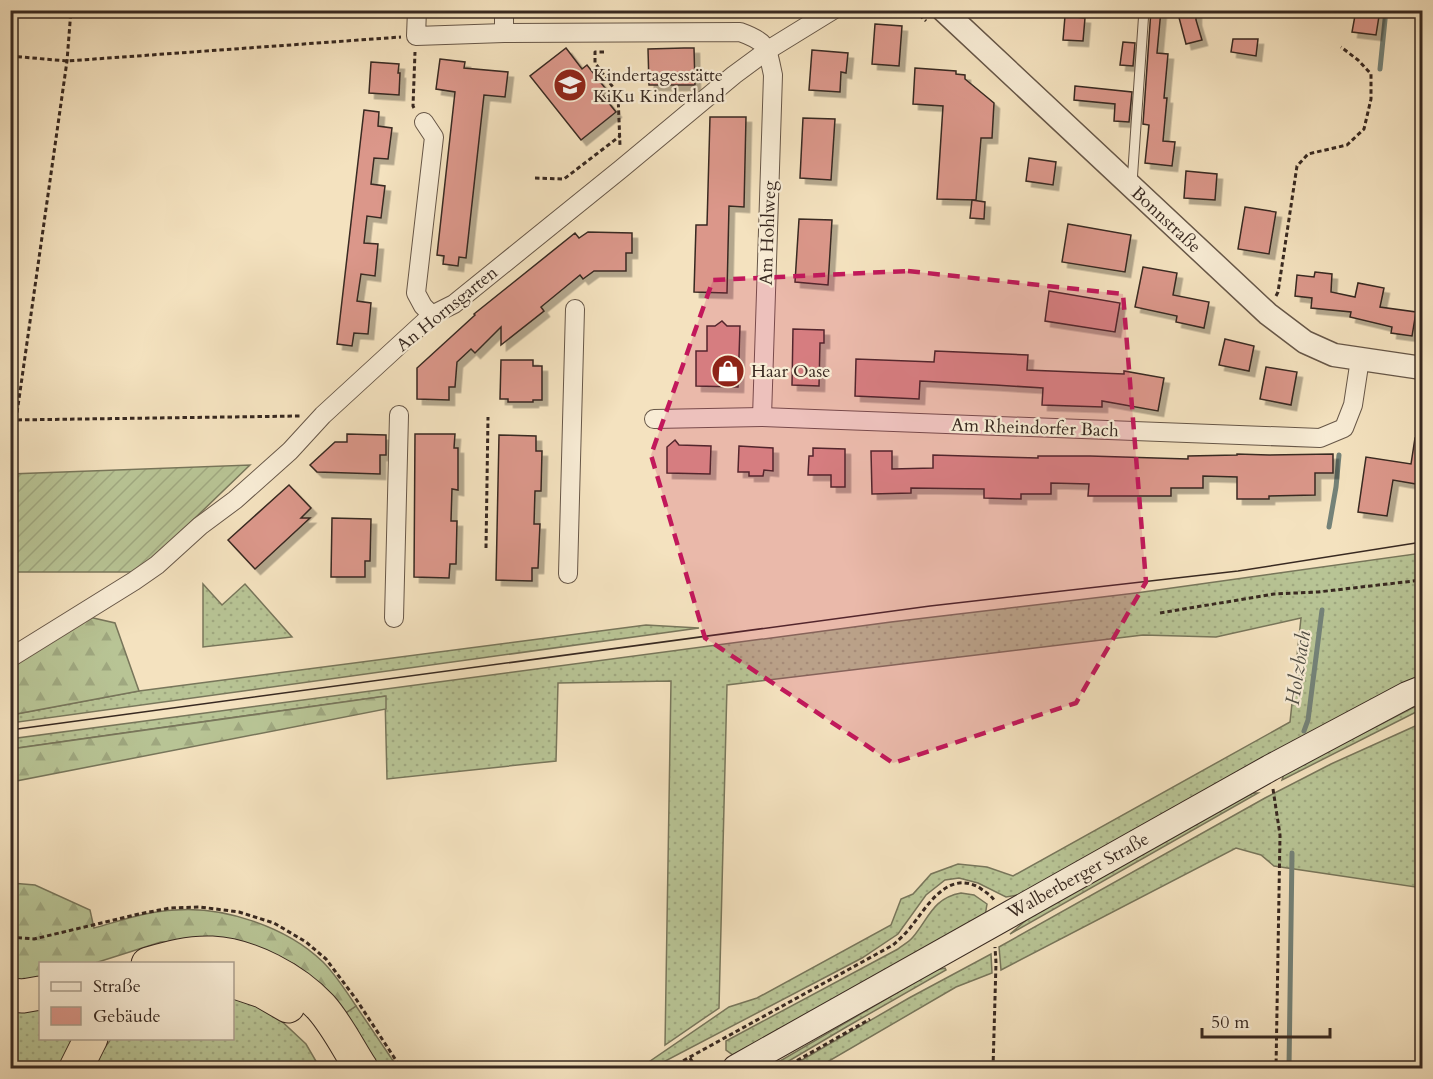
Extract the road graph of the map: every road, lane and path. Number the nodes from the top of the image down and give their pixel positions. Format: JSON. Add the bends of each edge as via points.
{"nodes":[{"id":1,"x":71,"y":10,"type":"edge"},
{"id":2,"x":417,"y":10,"type":"edge"},
{"id":3,"x":504,"y":10,"type":"edge"},
{"id":4,"x":833,"y":10,"type":"edge"},
{"id":5,"x":943,"y":10,"type":"edge"},
{"id":6,"x":1144,"y":10,"type":"edge"},
{"id":7,"x":504,"y":33,"type":"junction"},
{"id":8,"x":416,"y":36,"type":"junction"},
{"id":9,"x":1341,"y":47,"type":"dead end"},
{"id":10,"x":768,"y":50,"type":"junction"},
{"id":11,"x":607,"y":52,"type":"dead end"},
{"id":12,"x":10,"y":56,"type":"edge"},
{"id":13,"x":68,"y":61,"type":"junction"},
{"id":14,"x":424,"y":122,"type":"joint"},
{"id":15,"x":620,"y":136,"type":"junction"},
{"id":16,"x":621,"y":169,"type":"junction"},
{"id":17,"x":536,"y":178,"type":"dead end"},
{"id":18,"x":1132,"y":188,"type":"junction"},
{"id":19,"x":574,"y":309,"type":"dead end"},
{"id":20,"x":1268,"y":314,"type":"junction"},
{"id":21,"x":432,"y":315,"type":"junction"},
{"id":22,"x":1360,"y":360,"type":"junction"},
{"id":23,"x":1422,"y":368,"type":"edge"},
{"id":24,"x":323,"y":415,"type":"junction"},
{"id":25,"x":399,"y":415,"type":"dead end"},
{"id":26,"x":488,"y":417,"type":"dead end"},
{"id":27,"x":762,"y":417,"type":"junction"},
{"id":28,"x":654,"y":419,"type":"dead end"},
{"id":29,"x":10,"y":420,"type":"edge"},
{"id":30,"x":16,"y":420,"type":"junction"},
{"id":31,"x":486,"y":548,"type":"dead end"},
{"id":32,"x":568,"y":574,"type":"dead end"},
{"id":33,"x":1422,"y":580,"type":"edge"},
{"id":34,"x":1160,"y":613,"type":"dead end"},
{"id":35,"x":393,"y":618,"type":"dead end"},
{"id":36,"x":10,"y":658,"type":"edge"},
{"id":37,"x":1422,"y":689,"type":"edge"},
{"id":38,"x":1270,"y":768,"type":"junction"},
{"id":39,"x":1003,"y":918,"type":"junction"},
{"id":40,"x":152,"y":962,"type":"edge"},
{"id":41,"x":996,"y":963,"type":"dead end"},
{"id":42,"x":234,"y":982,"type":"edge"},
{"id":43,"x":39,"y":993,"type":"edge"},
{"id":44,"x":10,"y":995,"type":"edge"},
{"id":45,"x":90,"y":1040,"type":"edge"},
{"id":46,"x":690,"y":1058,"type":"junction"},
{"id":47,"x":76,"y":1068,"type":"edge"},
{"id":48,"x":336,"y":1068,"type":"edge"},
{"id":49,"x":361,"y":1068,"type":"edge"},
{"id":50,"x":670,"y":1068,"type":"edge"},
{"id":51,"x":696,"y":1068,"type":"edge"},
{"id":52,"x":736,"y":1068,"type":"edge"},
{"id":53,"x":993,"y":1068,"type":"edge"},
{"id":54,"x":1276,"y":1068,"type":"edge"}],
"edges":[{"from":1,"to":13,"type":"path"},
{"from":2,"to":8,"type":"street"},
{"from":3,"to":7,"type":"street"},
{"from":4,"to":10,"type":"street","name":"An Hornsgarten"},
{"from":5,"to":18,"type":"street","name":"Bonnstraße"},
{"from":6,"to":18,"type":"lane"},
{"from":7,"to":8,"type":"street"},
{"from":7,"to":10,"type":"street","via":[[740,32],[758,39]]},
{"from":8,"to":13,"type":"path"},
{"from":8,"to":14,"type":"path","via":[[413,106]]},
{"from":9,"to":20,"type":"path","via":[[1371,74],[1371,99],[1364,129],[1347,146],[1308,154],[1297,166],[1278,292]]},
{"from":10,"to":16,"type":"street","name":"An Hornsgarten"},
{"from":10,"to":27,"type":"street","name":"Am Hohlweg","via":[[773,75]]},
{"from":11,"to":15,"type":"path","via":[[595,52],[595,63],[618,94]]},
{"from":12,"to":13,"type":"path"},
{"from":13,"to":30,"type":"path"},
{"from":14,"to":21,"type":"street","via":[[434,137],[416,293]]},
{"from":15,"to":16,"type":"path"},
{"from":15,"to":17,"type":"path","via":[[564,179]]},
{"from":16,"to":21,"type":"street","name":"An Hornsgarten","via":[[454,304]]},
{"from":18,"to":20,"type":"street","name":"Bonnstraße"},
{"from":19,"to":32,"type":"street"},
{"from":20,"to":22,"type":"street","name":"Bonnstraße","via":[[1305,342],[1334,355]]},
{"from":21,"to":24,"type":"street","name":"An Hornsgarten"},
{"from":22,"to":23,"type":"street","name":"Bonnstraße"},
{"from":22,"to":27,"type":"street","name":"Am Rheindorfer Bach","via":[[1353,405],[1344,428],[1320,438]]},
{"from":24,"to":30,"type":"path"},
{"from":24,"to":36,"type":"street","name":"An Hornsgarten","via":[[290,451],[157,565]]},
{"from":25,"to":35,"type":"street"},
{"from":26,"to":31,"type":"path"},
{"from":27,"to":28,"type":"street","name":"Am Rheindorfer Bach"},
{"from":29,"to":30,"type":"path"},
{"from":33,"to":34,"type":"path","via":[[1274,594]]},
{"from":37,"to":38,"type":"main road","name":"Walberberger Straße"},
{"from":38,"to":39,"type":"main road","name":"Walberberger Straße"},
{"from":38,"to":54,"type":"path","via":[[1281,835]]},
{"from":39,"to":46,"type":"path","via":[[991,896],[973,885],[954,883],[934,896],[893,945]]},
{"from":39,"to":52,"type":"main road","name":"Walberberger Straße"},
{"from":40,"to":49,"type":"highway","via":[[212,953],[271,970],[299,986],[321,1007]]},
{"from":41,"to":53,"type":"path"},
{"from":42,"to":48,"type":"highway","via":[[287,1005],[321,1043]]},
{"from":43,"to":44,"type":"highway"},
{"from":45,"to":47,"type":"highway"},
{"from":46,"to":50,"type":"path"},
{"from":46,"to":51,"type":"path"}]}
